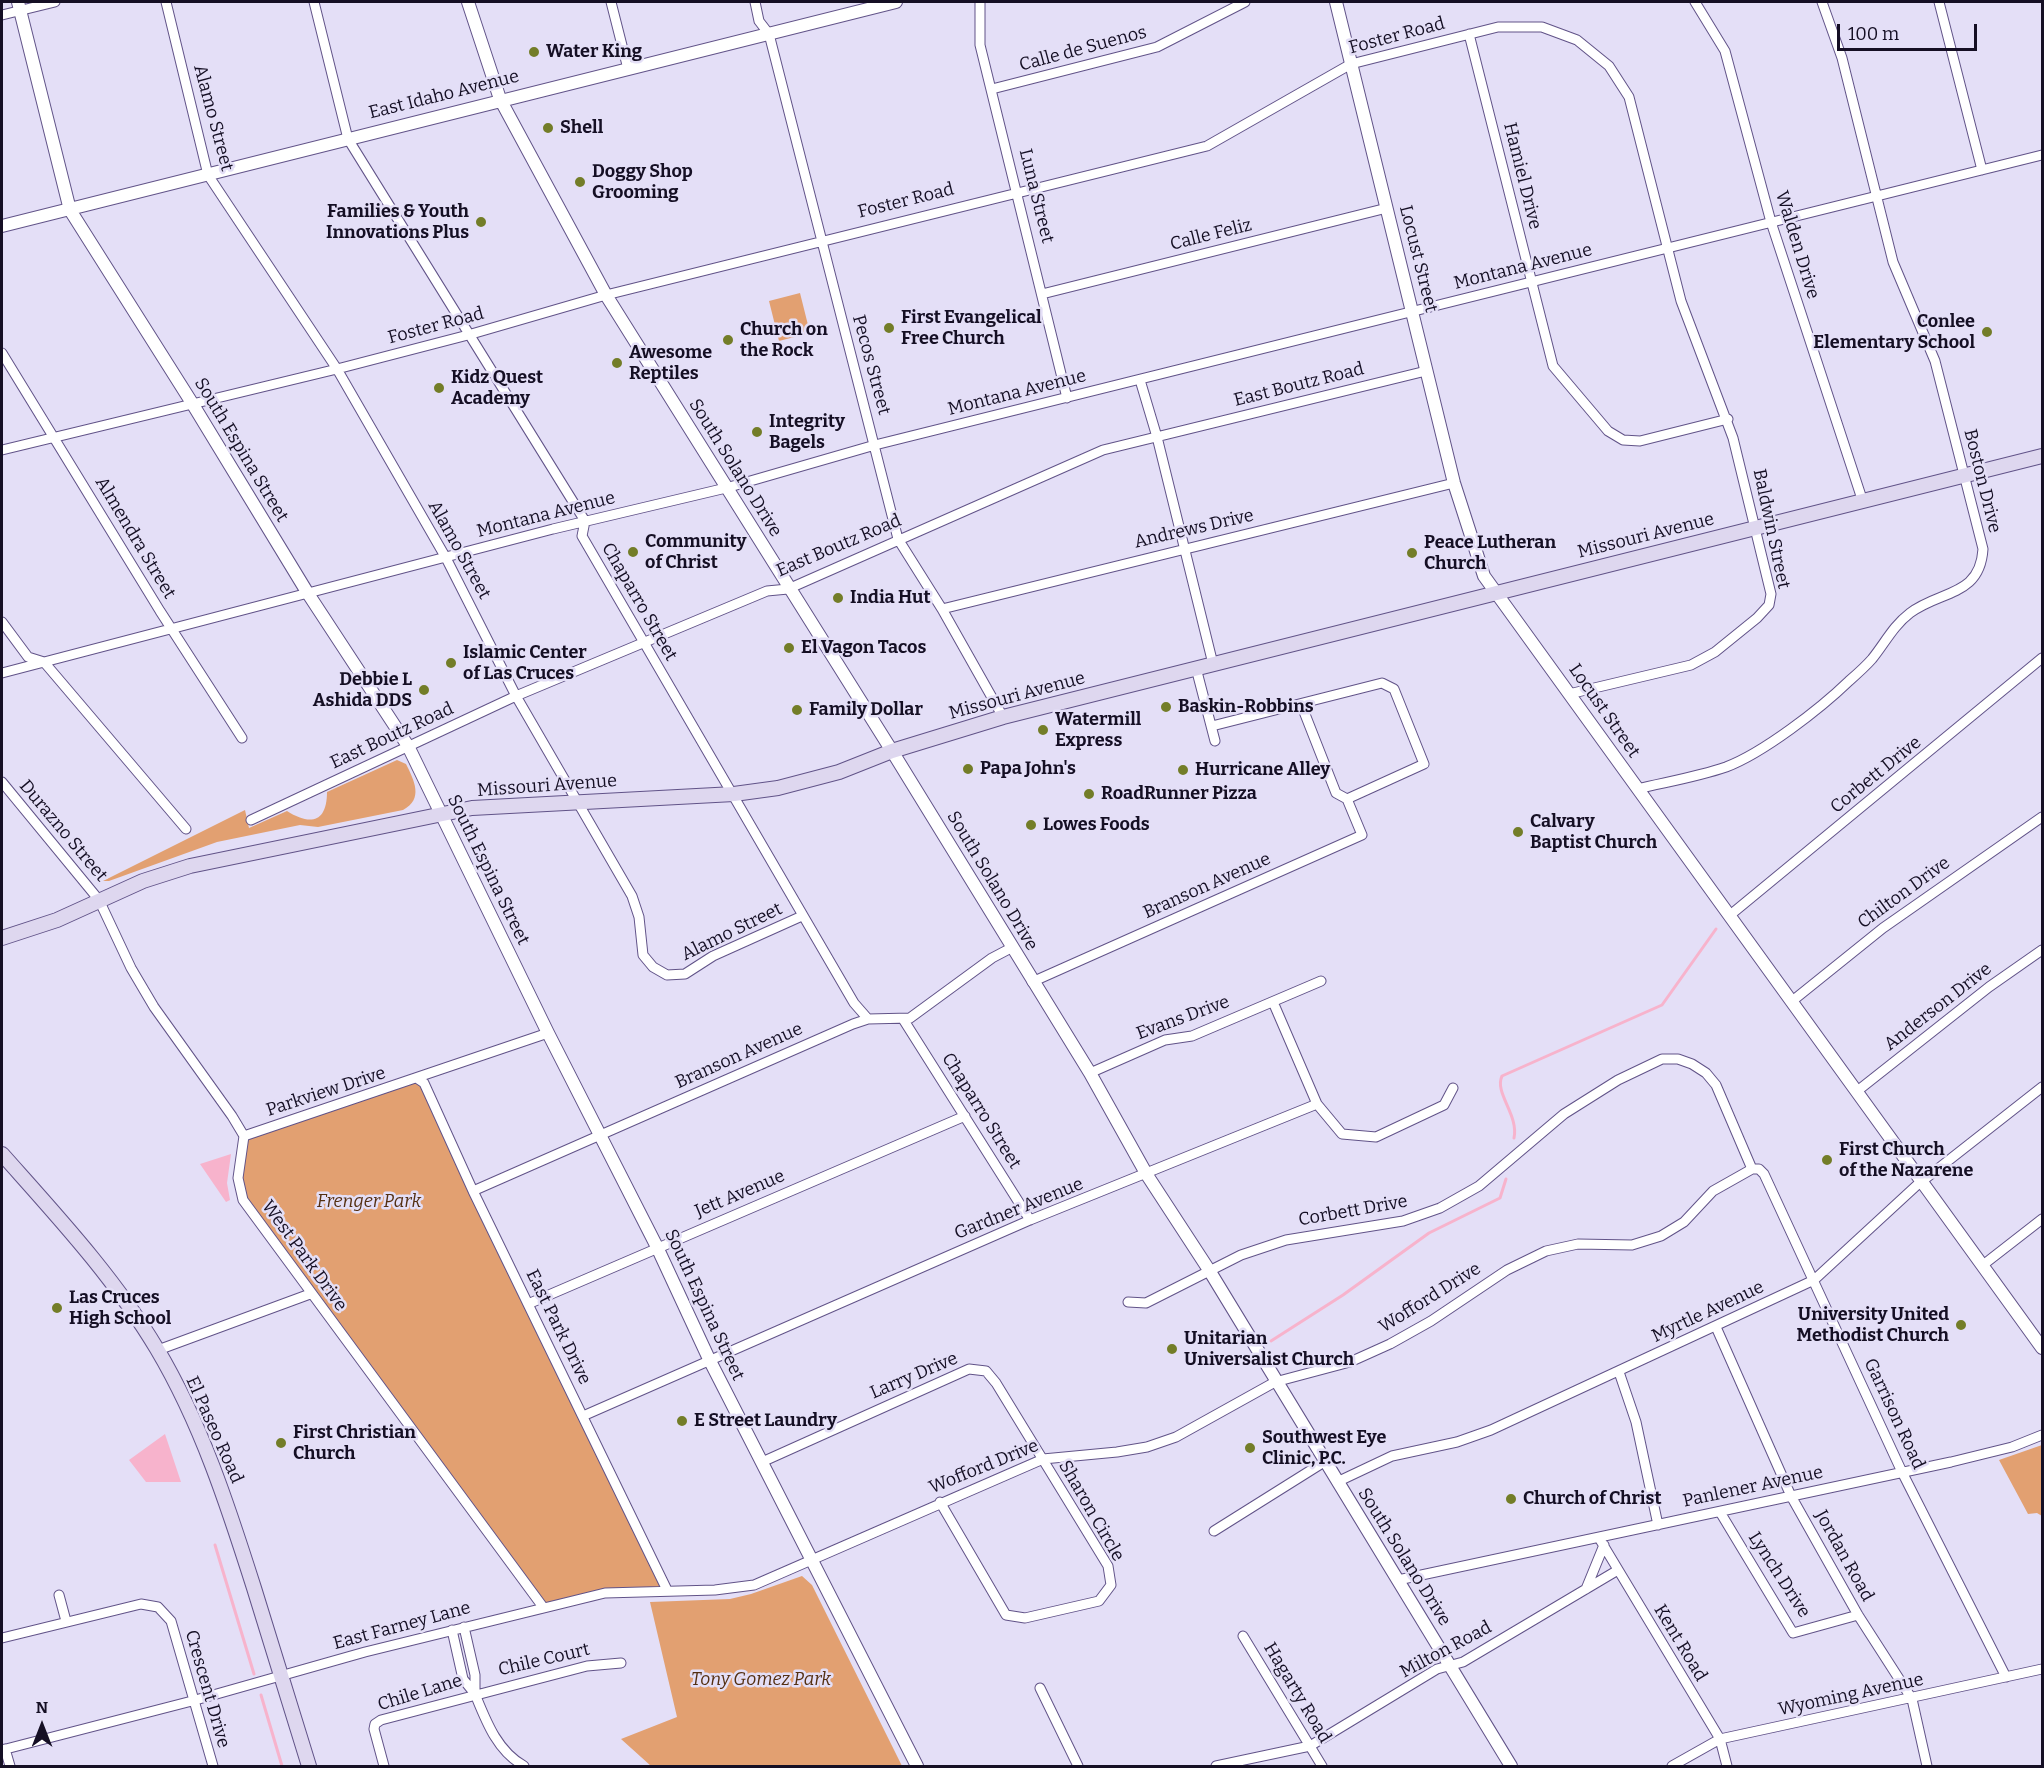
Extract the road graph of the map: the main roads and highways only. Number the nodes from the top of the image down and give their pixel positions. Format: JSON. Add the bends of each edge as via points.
{"nodes":[{"id":1,"x":2043,"y":456,"type":"edge"},
{"id":2,"x":2,"y":938,"type":"edge"},
{"id":3,"x":2,"y":1154,"type":"edge"},
{"id":4,"x":309,"y":1767,"type":"edge"}],
"edges":[{"from":1,"to":2,"type":"main road","name":"Missouri Avenue","via":[[1004,717],[813,779],[734,794],[508,804],[440,814],[190,866]]},
{"from":3,"to":4,"type":"main road","name":"El Paseo Road","via":[[104,1271],[158,1350],[216,1473]]}]}
